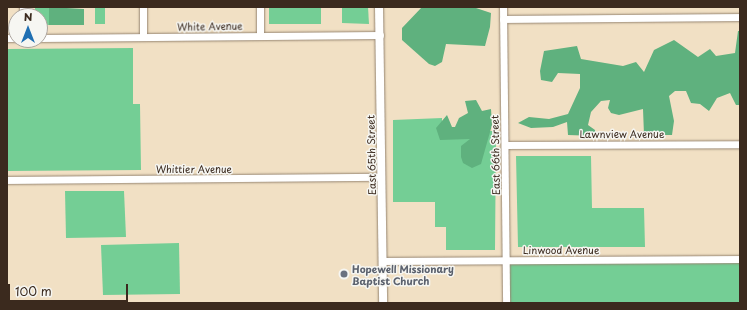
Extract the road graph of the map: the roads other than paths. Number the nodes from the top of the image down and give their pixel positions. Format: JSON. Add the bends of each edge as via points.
{"nodes":[{"id":1,"x":142,"y":7,"type":"edge"},
{"id":2,"x":260,"y":7,"type":"edge"},
{"id":3,"x":380,"y":7,"type":"edge"},
{"id":4,"x":503,"y":7,"type":"edge"},
{"id":5,"x":740,"y":17,"type":"edge"},
{"id":6,"x":503,"y":18,"type":"junction"},
{"id":7,"x":260,"y":35,"type":"junction"},
{"id":8,"x":380,"y":35,"type":"junction"},
{"id":9,"x":143,"y":37,"type":"junction"},
{"id":10,"x":48,"y":38,"type":"edge"},
{"id":11,"x":740,"y":144,"type":"edge"},
{"id":12,"x":504,"y":145,"type":"junction"},
{"id":13,"x":381,"y":177,"type":"junction"},
{"id":14,"x":7,"y":180,"type":"edge"},
{"id":15,"x":740,"y":259,"type":"edge"},
{"id":16,"x":506,"y":260,"type":"junction"},
{"id":17,"x":382,"y":261,"type":"junction"},
{"id":18,"x":383,"y":303,"type":"edge"},
{"id":19,"x":506,"y":303,"type":"edge"}],
"edges":[{"from":1,"to":9,"type":"street"},
{"from":2,"to":7,"type":"street"},
{"from":3,"to":8,"type":"street","name":"East 65th Street"},
{"from":4,"to":6,"type":"street","name":"East 66th Street"},
{"from":5,"to":6,"type":"street"},
{"from":6,"to":12,"type":"street","name":"East 66th Street"},
{"from":7,"to":8,"type":"street","name":"White Avenue"},
{"from":7,"to":9,"type":"street","name":"White Avenue"},
{"from":8,"to":13,"type":"street","name":"East 65th Street"},
{"from":9,"to":10,"type":"street","name":"White Avenue"},
{"from":11,"to":12,"type":"street","name":"Lawnview Avenue"},
{"from":12,"to":16,"type":"street","name":"East 66th Street"},
{"from":13,"to":14,"type":"street","name":"Whittier Avenue"},
{"from":13,"to":17,"type":"street","name":"East 65th Street"},
{"from":15,"to":16,"type":"street","name":"Linwood Avenue"},
{"from":16,"to":17,"type":"street","name":"Linwood Avenue"},
{"from":16,"to":19,"type":"street","name":"East 66th Street"},
{"from":17,"to":18,"type":"street","name":"East 65th Street"}]}
